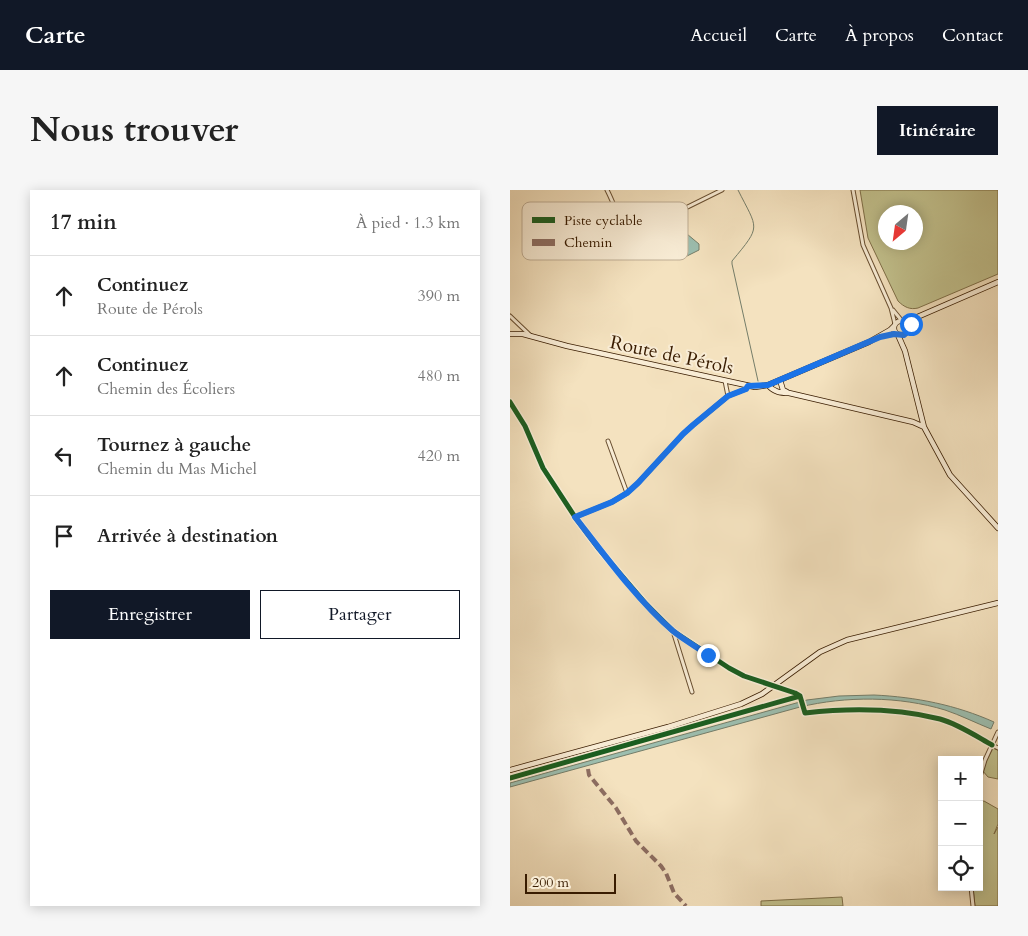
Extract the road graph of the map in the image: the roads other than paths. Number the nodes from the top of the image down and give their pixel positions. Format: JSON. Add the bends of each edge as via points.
{"nodes":[{"id":1,"x":607,"y":190,"type":"edge"},
{"id":2,"x":722,"y":190,"type":"edge"},
{"id":3,"x":853,"y":190,"type":"edge"},
{"id":4,"x":613,"y":202,"type":"edge"},
{"id":5,"x":688,"y":207,"type":"edge"},
{"id":6,"x":998,"y":282,"type":"edge"},
{"id":7,"x":891,"y":308,"type":"junction"},
{"id":8,"x":923,"y":315,"type":"junction"},
{"id":9,"x":510,"y":316,"type":"edge"},
{"id":10,"x":903,"y":321,"type":"junction"},
{"id":11,"x":894,"y":325,"type":"junction"},
{"id":12,"x":908,"y":328,"type":"junction"},
{"id":13,"x":510,"y":334,"type":"edge"},
{"id":14,"x":906,"y":334,"type":"junction"},
{"id":15,"x":897,"y":335,"type":"junction"},
{"id":16,"x":532,"y":336,"type":"junction"},
{"id":17,"x":880,"y":337,"type":"junction"},
{"id":18,"x":905,"y":351,"type":"junction"},
{"id":19,"x":780,"y":380,"type":"junction"},
{"id":20,"x":725,"y":382,"type":"junction"},
{"id":21,"x":768,"y":385,"type":"junction"},
{"id":22,"x":748,"y":386,"type":"junction"},
{"id":23,"x":789,"y":393,"type":"junction"},
{"id":24,"x":728,"y":396,"type":"junction"},
{"id":25,"x":510,"y":402,"type":"edge"},
{"id":26,"x":924,"y":427,"type":"junction"},
{"id":27,"x":608,"y":441,"type":"dead end"},
{"id":28,"x":627,"y":493,"type":"junction"},
{"id":29,"x":575,"y":517,"type":"junction"},
{"id":30,"x":998,"y":528,"type":"edge"},
{"id":31,"x":998,"y":603,"type":"edge"},
{"id":32,"x":673,"y":631,"type":"junction"},
{"id":33,"x":774,"y":686,"type":"junction"},
{"id":34,"x":692,"y":692,"type":"dead end"},
{"id":35,"x":805,"y":713,"type":"dead end"},
{"id":36,"x":998,"y":732,"type":"edge"},
{"id":37,"x":992,"y":745,"type":"junction"},
{"id":38,"x":998,"y":748,"type":"edge"},
{"id":39,"x":983,"y":769,"type":"edge"},
{"id":40,"x":510,"y":770,"type":"edge"},
{"id":41,"x":971,"y":891,"type":"edge"},
{"id":42,"x":973,"y":906,"type":"edge"}],
"edges":[{"from":1,"to":4,"type":"street"},
{"from":2,"to":5,"type":"street"},
{"from":3,"to":7,"type":"street","via":[[863,245]]},
{"from":6,"to":8,"type":"street"},
{"from":7,"to":10,"type":"street"},
{"from":7,"to":11,"type":"street"},
{"from":8,"to":10,"type":"street"},
{"from":8,"to":12,"type":"street"},
{"from":9,"to":16,"type":"street"},
{"from":10,"to":11,"type":"street"},
{"from":10,"to":12,"type":"street"},
{"from":11,"to":15,"type":"street"},
{"from":11,"to":17,"type":"street","name":"Route de Pérols"},
{"from":12,"to":14,"type":"street"},
{"from":13,"to":16,"type":"street","name":"Route de Pérols"},
{"from":14,"to":15,"type":"street"},
{"from":14,"to":18,"type":"street"},
{"from":15,"to":17,"type":"street","name":"Route de Pérols"},
{"from":15,"to":18,"type":"street"},
{"from":16,"to":20,"type":"street","name":"Route de Pérols"},
{"from":17,"to":19,"type":"street","name":"Route de Pérols"},
{"from":18,"to":26,"type":"street"},
{"from":19,"to":21,"type":"street","name":"Route de Pérols"},
{"from":19,"to":23,"type":"street","via":[[783,390]]},
{"from":20,"to":22,"type":"street","name":"Route de Pérols"},
{"from":20,"to":24,"type":"street"},
{"from":21,"to":22,"type":"street","name":"Route de Pérols"},
{"from":21,"to":23,"type":"street","via":[[773,390]]},
{"from":22,"to":24,"type":"street"},
{"from":23,"to":26,"type":"street"},
{"from":24,"to":28,"type":"street","via":[[683,434]]},
{"from":25,"to":29,"type":"street","via":[[525,426],[543,468]]},
{"from":26,"to":30,"type":"street","via":[[950,475]]},
{"from":27,"to":28,"type":"street"},
{"from":28,"to":29,"type":"street"},
{"from":29,"to":32,"type":"street","via":[[646,604]]},
{"from":31,"to":33,"type":"street","via":[[847,640],[820,652]]},
{"from":32,"to":33,"type":"street","via":[[729,668]]},
{"from":32,"to":34,"type":"street"},
{"from":33,"to":35,"type":"street","via":[[795,693],[802,700]]},
{"from":33,"to":40,"type":"street","via":[[754,699],[727,709]]},
{"from":36,"to":37,"type":"street"},
{"from":37,"to":38,"type":"street"},
{"from":37,"to":39,"type":"street"},
{"from":41,"to":42,"type":"street"}]}
